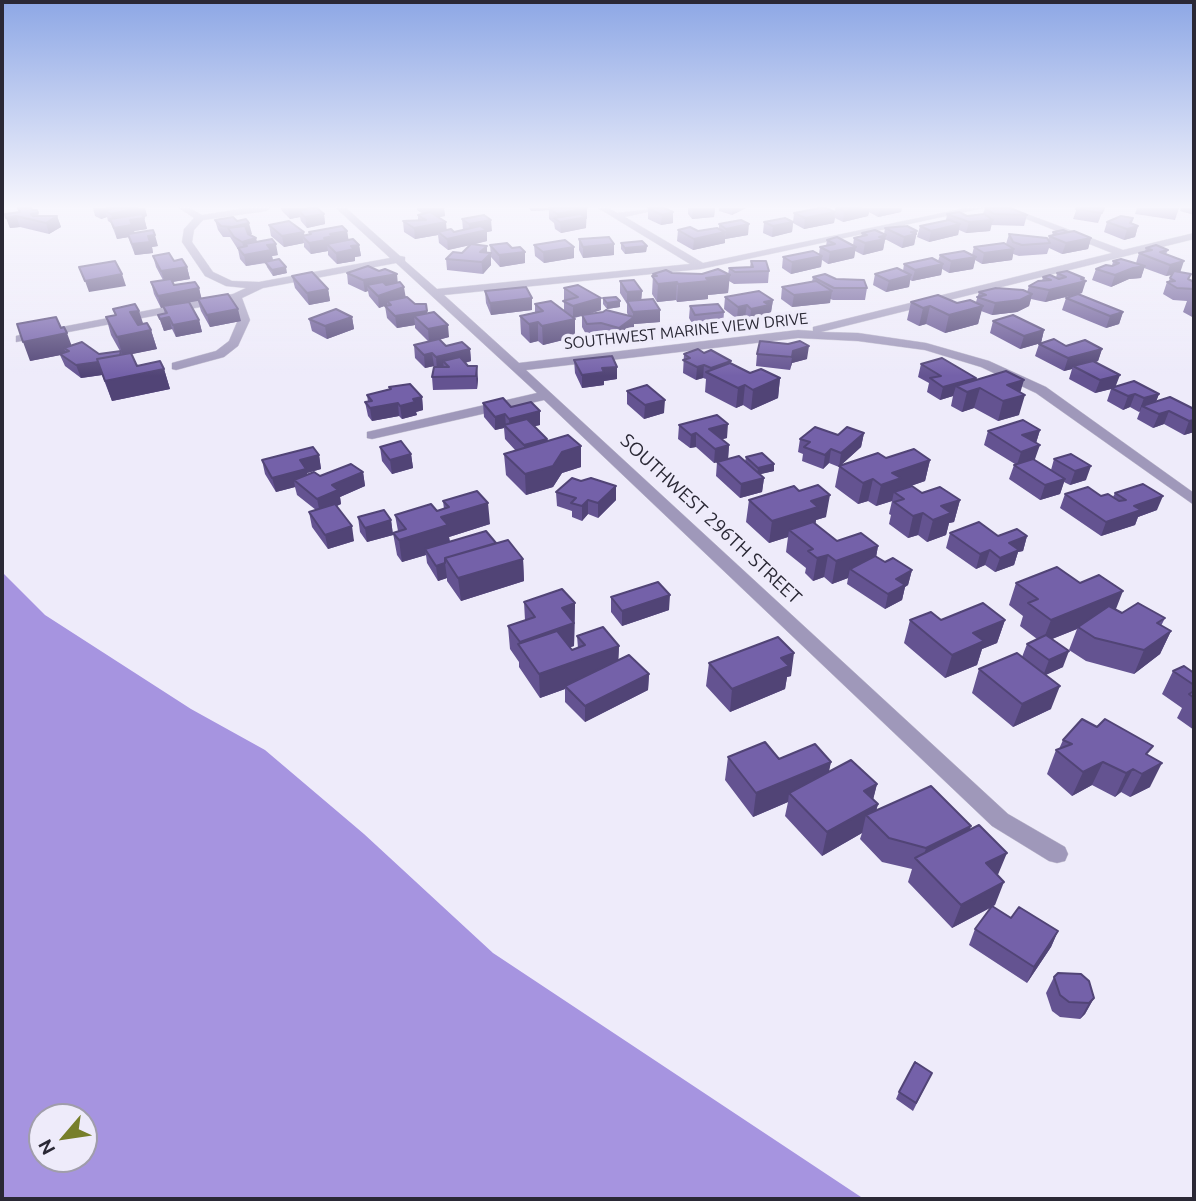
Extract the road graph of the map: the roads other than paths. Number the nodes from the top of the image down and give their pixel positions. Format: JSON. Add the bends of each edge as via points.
{"nodes":[{"id":1,"x":202,"y":264,"type":"edge"},
{"id":2,"x":378,"y":264,"type":"edge"},
{"id":3,"x":405,"y":264,"type":"edge"},
{"id":4,"x":698,"y":264,"type":"edge"},
{"id":5,"x":710,"y":264,"type":"edge"},
{"id":6,"x":1077,"y":264,"type":"edge"},
{"id":7,"x":701,"y":266,"type":"junction"},
{"id":8,"x":260,"y":285,"type":"junction"},
{"id":9,"x":435,"y":293,"type":"junction"},
{"id":10,"x":236,"y":297,"type":"junction"},
{"id":11,"x":798,"y":334,"type":"junction"},
{"id":12,"x":20,"y":339,"type":"edge"},
{"id":13,"x":176,"y":366,"type":"dead end"},
{"id":14,"x":516,"y":367,"type":"junction"},
{"id":15,"x":547,"y":395,"type":"junction"},
{"id":16,"x":372,"y":435,"type":"dead end"},
{"id":17,"x":1194,"y":500,"type":"edge"},
{"id":18,"x":1056,"y":855,"type":"dead end"}],
"edges":[{"from":1,"to":8,"type":"street","via":[[209,274],[229,284]]},
{"from":2,"to":8,"type":"street"},
{"from":3,"to":9,"type":"street","name":"SOUTHWEST 296TH STREET"},
{"from":4,"to":7,"type":"street"},
{"from":5,"to":7,"type":"street"},
{"from":6,"to":11,"type":"street"},
{"from":7,"to":9,"type":"street"},
{"from":8,"to":10,"type":"street"},
{"from":9,"to":14,"type":"street","name":"SOUTHWEST 296TH STREET"},
{"from":10,"to":12,"type":"street"},
{"from":10,"to":13,"type":"street","via":[[244,320],[234,344],[220,354]]},
{"from":11,"to":14,"type":"street","name":"SOUTHWEST MARINE VIEW DRIVE"},
{"from":11,"to":17,"type":"street","name":"SOUTHWEST MARINE VIEW DRIVE","via":[[891,340],[985,364],[1041,390]]},
{"from":14,"to":15,"type":"street","name":"SOUTHWEST 296TH STREET"},
{"from":15,"to":16,"type":"street"},
{"from":15,"to":18,"type":"street","name":"SOUTHWEST 296TH STREET","via":[[1000,820]]}]}
